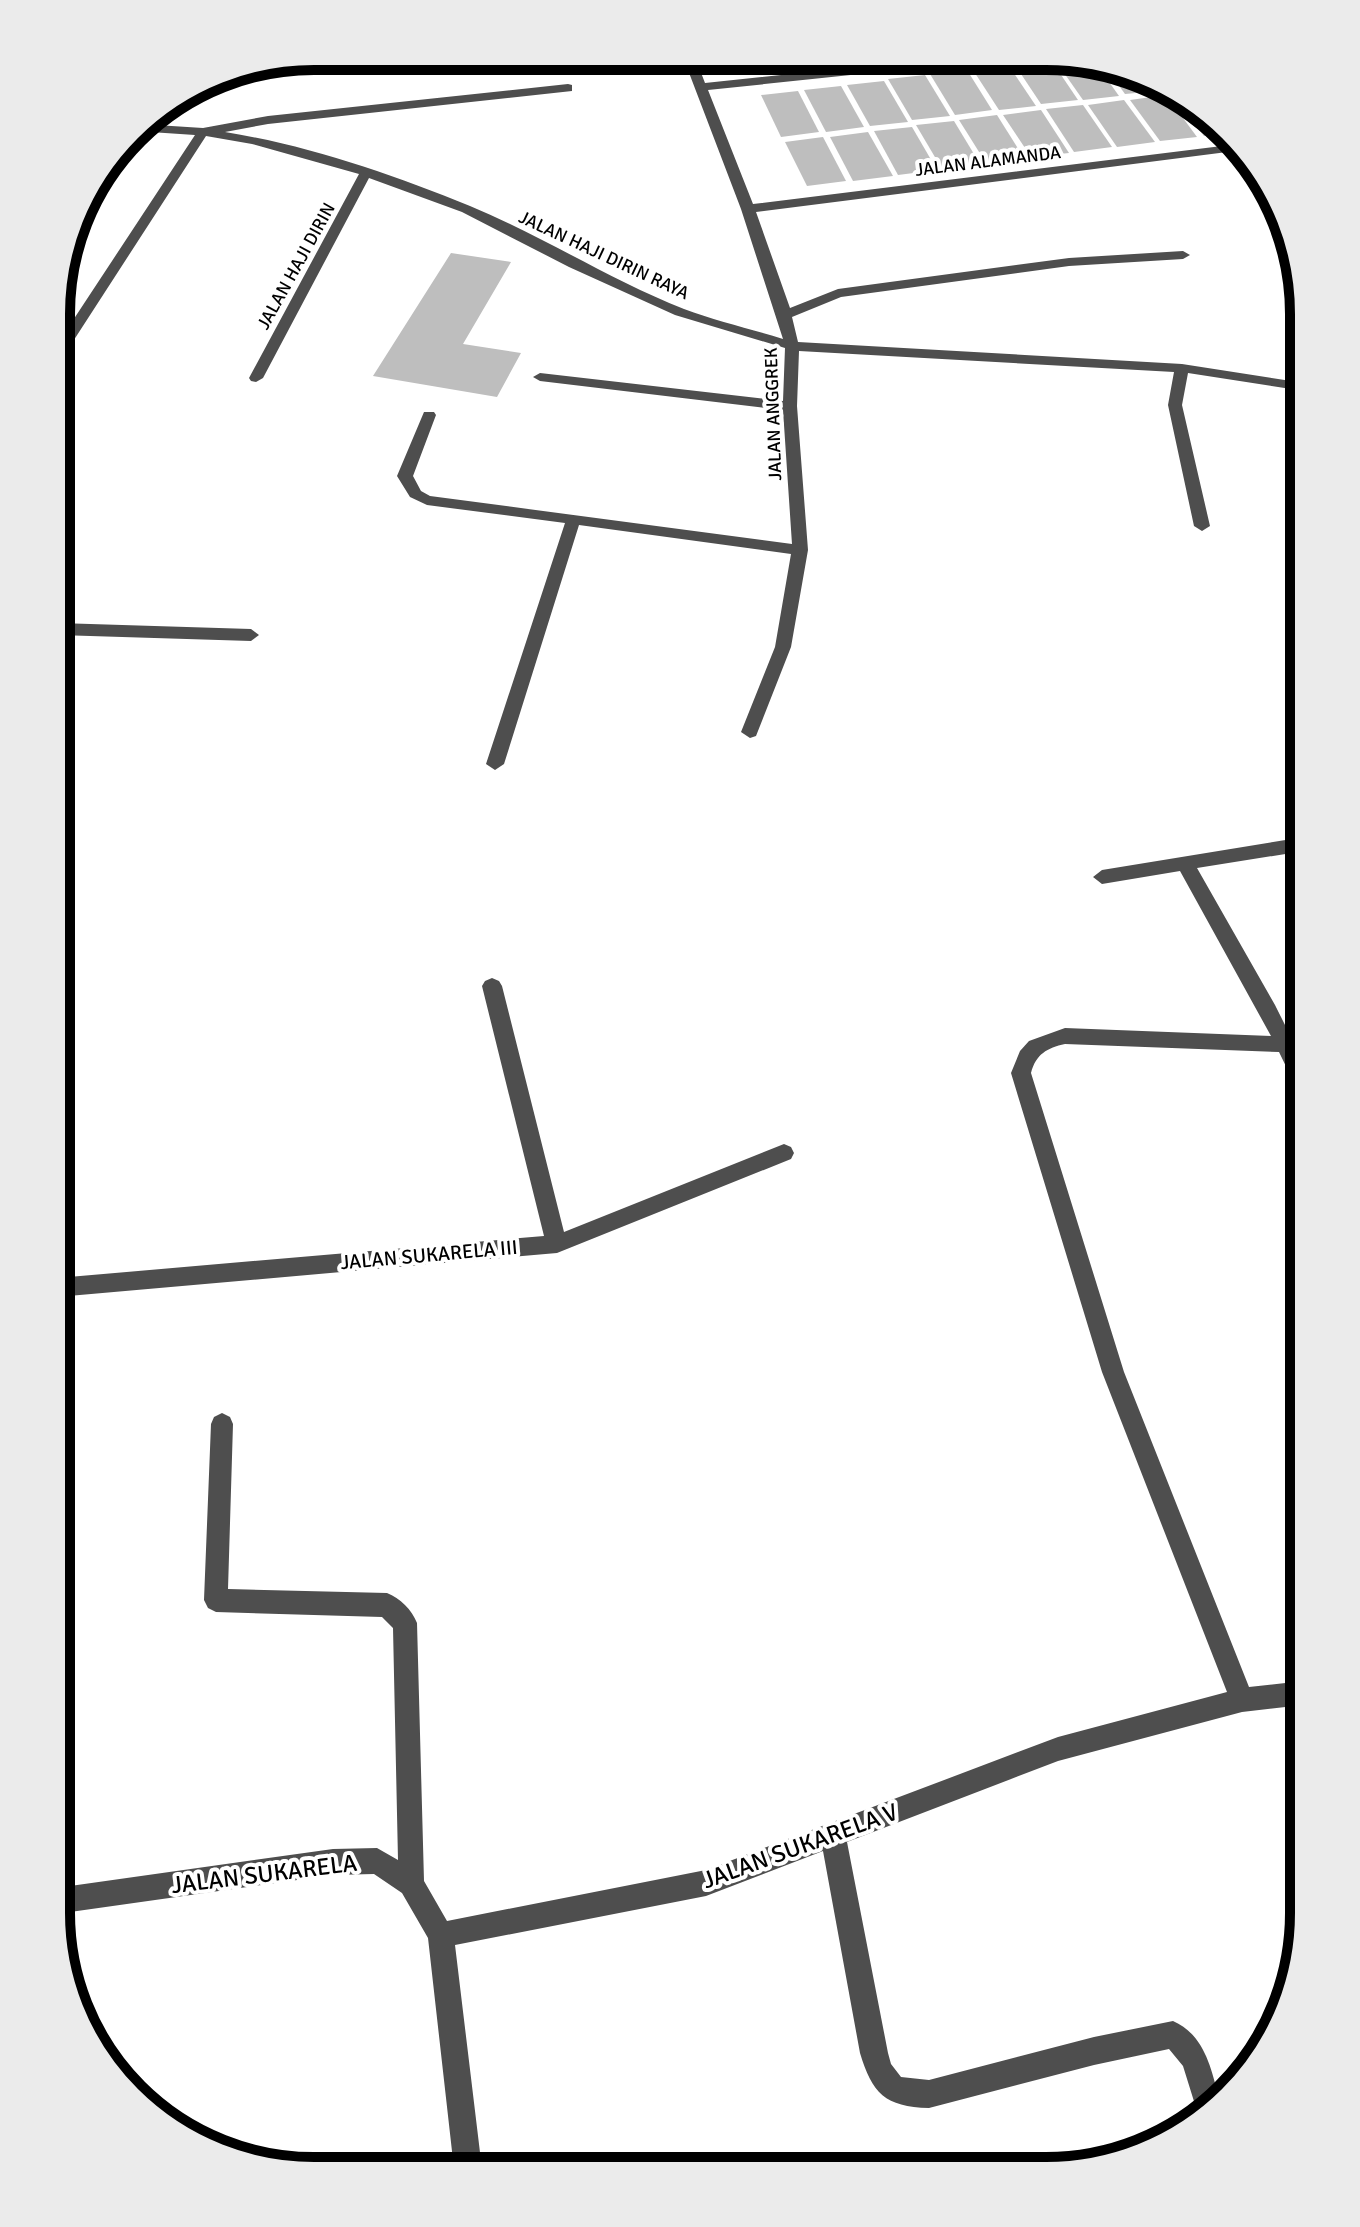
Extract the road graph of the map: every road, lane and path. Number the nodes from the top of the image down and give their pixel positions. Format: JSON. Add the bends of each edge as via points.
{"nodes":[{"id":1,"x":694,"y":70,"type":"edge"},
{"id":2,"x":862,"y":70,"type":"edge"},
{"id":3,"x":701,"y":87,"type":"junction"},
{"id":4,"x":568,"y":88,"type":"dead end"},
{"id":5,"x":155,"y":129,"type":"edge"},
{"id":6,"x":203,"y":132,"type":"junction"},
{"id":7,"x":1226,"y":149,"type":"edge"},
{"id":8,"x":366,"y":172,"type":"junction"},
{"id":9,"x":748,"y":209,"type":"junction"},
{"id":10,"x":1183,"y":255,"type":"dead end"},
{"id":11,"x":785,"y":315,"type":"junction"},
{"id":12,"x":70,"y":335,"type":"edge"},
{"id":13,"x":792,"y":346,"type":"junction"},
{"id":14,"x":1182,"y":368,"type":"junction"},
{"id":15,"x":540,"y":377,"type":"dead end"},
{"id":16,"x":256,"y":378,"type":"dead end"},
{"id":17,"x":1290,"y":385,"type":"edge"},
{"id":18,"x":790,"y":406,"type":"junction"},
{"id":19,"x":429,"y":415,"type":"dead end"},
{"id":20,"x":573,"y":521,"type":"junction"},
{"id":21,"x":1202,"y":526,"type":"dead end"},
{"id":22,"x":800,"y":550,"type":"junction"},
{"id":23,"x":70,"y":629,"type":"edge"},
{"id":24,"x":251,"y":635,"type":"dead end"},
{"id":25,"x":750,"y":732,"type":"dead end"},
{"id":26,"x":495,"y":764,"type":"dead end"},
{"id":27,"x":1290,"y":846,"type":"edge"},
{"id":28,"x":1184,"y":862,"type":"junction"},
{"id":29,"x":1102,"y":877,"type":"dead end"},
{"id":30,"x":492,"y":986,"type":"dead end"},
{"id":31,"x":1285,"y":1044,"type":"junction"},
{"id":32,"x":1290,"y":1053,"type":"edge"},
{"id":33,"x":784,"y":1153,"type":"dead end"},
{"id":34,"x":557,"y":1244,"type":"junction"},
{"id":35,"x":70,"y":1287,"type":"edge"},
{"id":36,"x":222,"y":1424,"type":"dead end"},
{"id":37,"x":1289,"y":1695,"type":"edge"},
{"id":38,"x":1242,"y":1700,"type":"junction"},
{"id":39,"x":833,"y":1836,"type":"junction"},
{"id":40,"x":411,"y":1884,"type":"junction"},
{"id":41,"x":70,"y":1899,"type":"edge"},
{"id":42,"x":441,"y":1935,"type":"junction"},
{"id":43,"x":1206,"y":2098,"type":"edge"},
{"id":44,"x":467,"y":2157,"type":"edge"}],
"edges":[{"from":1,"to":3,"type":"street","name":"JALAN ANGGREK"},
{"from":2,"to":3,"type":"street"},
{"from":3,"to":9,"type":"street","name":"JALAN ANGGREK"},
{"from":4,"to":6,"type":"street","via":[[268,120]]},
{"from":5,"to":6,"type":"street","name":"JALAN HAJI DIRIN RAYA"},
{"from":6,"to":8,"type":"street","name":"JALAN HAJI DIRIN RAYA","via":[[281,146]]},
{"from":6,"to":12,"type":"street"},
{"from":7,"to":9,"type":"street","name":"JALAN ALAMANDA"},
{"from":8,"to":13,"type":"street","name":"JALAN HAJI DIRIN RAYA","via":[[467,209],[680,312]]},
{"from":8,"to":16,"type":"street","name":"JALAN HAJI DIRIN"},
{"from":9,"to":11,"type":"street","name":"JALAN ANGGREK"},
{"from":10,"to":11,"type":"street","via":[[1069,262],[838,293]]},
{"from":11,"to":13,"type":"street","name":"JALAN ANGGREK"},
{"from":13,"to":14,"type":"street","name":"JALAN HAJI DIRIN RAYA"},
{"from":13,"to":18,"type":"street","name":"JALAN ANGGREK"},
{"from":14,"to":17,"type":"street","name":"JALAN HAJI DIRIN RAYA"},
{"from":14,"to":21,"type":"street","via":[[1175,405]]},
{"from":15,"to":18,"type":"street"},
{"from":18,"to":22,"type":"street","name":"JALAN ANGGREK"},
{"from":19,"to":20,"type":"street","via":[[405,476],[415,494],[443,504]]},
{"from":20,"to":22,"type":"street"},
{"from":20,"to":26,"type":"street"},
{"from":22,"to":25,"type":"street","name":"JALAN ANGGREK","via":[[783,647]]},
{"from":23,"to":24,"type":"street"},
{"from":27,"to":28,"type":"street"},
{"from":28,"to":29,"type":"street"},
{"from":28,"to":31,"type":"street"},
{"from":30,"to":34,"type":"street"},
{"from":31,"to":32,"type":"street"},
{"from":31,"to":38,"type":"street","via":[[1065,1036],[1036,1043],[1024,1058],[1021,1073],[1113,1372]]},
{"from":33,"to":34,"type":"street","name":"JALAN SUKARELA III"},
{"from":34,"to":35,"type":"street","name":"JALAN SUKARELA III"},
{"from":36,"to":40,"type":"street","via":[[216,1600],[387,1605],[405,1623]]},
{"from":37,"to":38,"type":"street","name":"JALAN SUKARELA V"},
{"from":38,"to":39,"type":"street","name":"JALAN SUKARELA V","via":[[1058,1749]]},
{"from":39,"to":42,"type":"street","name":"JALAN SUKARELA V","via":[[706,1883]]},
{"from":39,"to":43,"type":"street","via":[[879,2075],[893,2090],[929,2094],[1173,2035],[1193,2054]]},
{"from":40,"to":41,"type":"street","name":"JALAN SUKARELA","via":[[377,1861],[333,1862]]},
{"from":40,"to":42,"type":"street","name":"JALAN SUKARELA"},
{"from":42,"to":44,"type":"street","name":"JALAN SUKARELA"}]}
